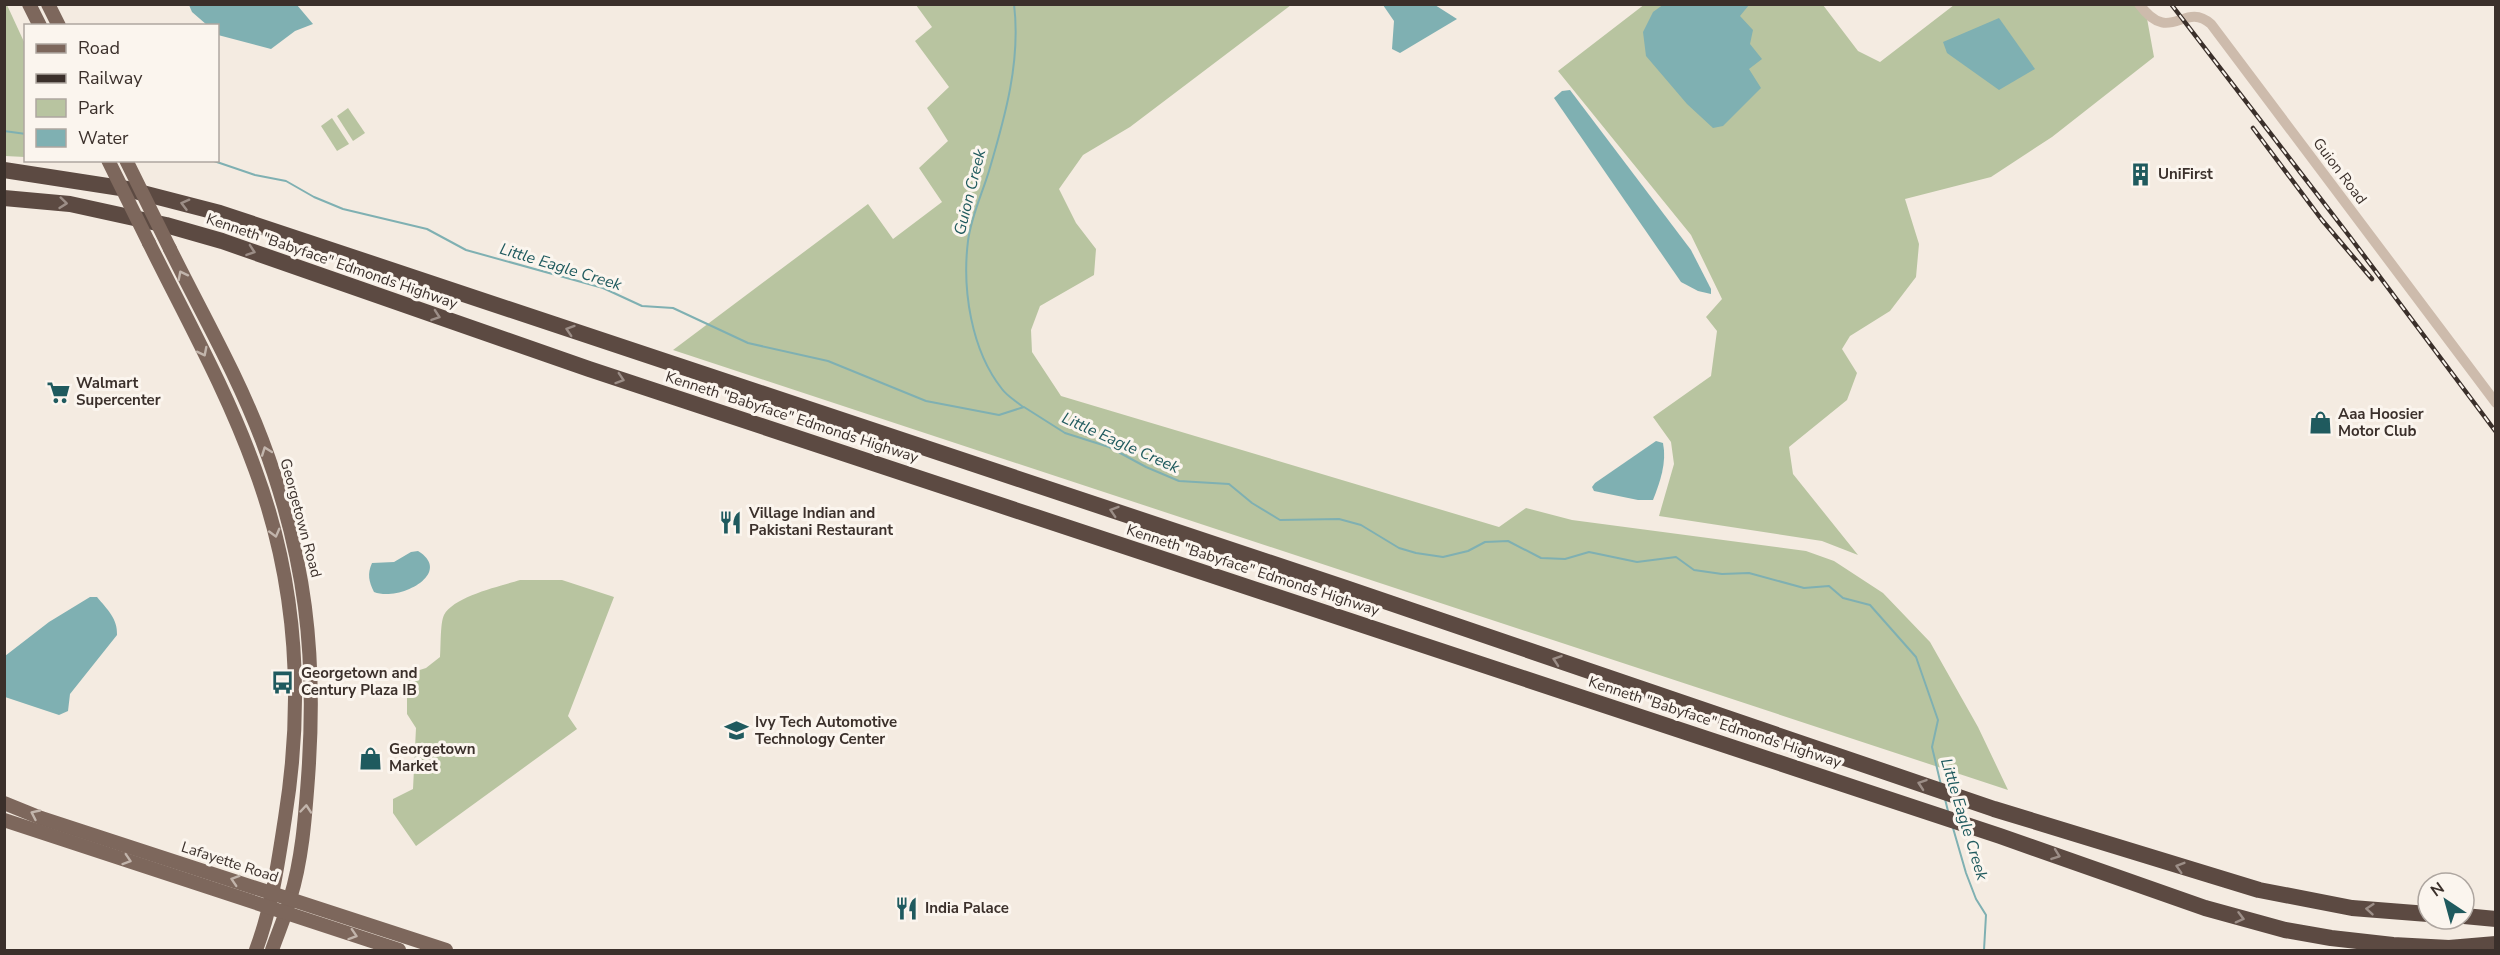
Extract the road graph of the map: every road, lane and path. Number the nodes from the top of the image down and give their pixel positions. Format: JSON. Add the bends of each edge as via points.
{"nodes":[{"id":1,"x":29,"y":4,"type":"edge"},
{"id":2,"x":48,"y":4,"type":"edge"},
{"id":3,"x":2139,"y":4,"type":"edge"},
{"id":4,"x":39,"y":24,"type":"edge"},
{"id":5,"x":58,"y":24,"type":"edge"},
{"id":6,"x":109,"y":162,"type":"edge"},
{"id":7,"x":127,"y":162,"type":"edge"},
{"id":8,"x":4,"y":170,"type":"edge"},
{"id":9,"x":4,"y":198,"type":"edge"},
{"id":10,"x":2496,"y":403,"type":"edge"},
{"id":11,"x":4,"y":803,"type":"edge"},
{"id":12,"x":4,"y":820,"type":"edge"},
{"id":13,"x":273,"y":893,"type":"junction"},
{"id":14,"x":290,"y":899,"type":"junction"},
{"id":15,"x":270,"y":908,"type":"junction"},
{"id":16,"x":285,"y":913,"type":"junction"},
{"id":17,"x":2416,"y":913,"type":"edge"},
{"id":18,"x":2476,"y":917,"type":"edge"},
{"id":19,"x":2496,"y":919,"type":"edge"},
{"id":20,"x":2491,"y":945,"type":"edge"},
{"id":21,"x":256,"y":951,"type":"edge"},
{"id":22,"x":272,"y":951,"type":"edge"},
{"id":23,"x":399,"y":951,"type":"edge"},
{"id":24,"x":446,"y":951,"type":"edge"}],
"edges":[{"from":1,"to":4,"type":"main road"},
{"from":2,"to":5,"type":"main road"},
{"from":3,"to":10,"type":"street","name":"Guion Road","via":[[2159,23],[2198,16],[2214,27]]},
{"from":6,"to":13,"type":"main road","name":"Georgetown Road","one_way":true,"bridge":true,"via":[[245,442],[266,500],[285,575],[295,654],[295,729]]},
{"from":14,"to":7,"type":"main road","name":"Georgetown Road","one_way":true,"bridge":true,"via":[[305,815],[311,731],[311,658],[300,574],[286,513],[262,439]]},
{"from":17,"to":8,"type":"highway","name":"Kenneth \"Babyface\" Edmonds Highway","one_way":true,"via":[[2352,908],[2259,890],[1994,809],[1323,580],[220,213],[127,189]]},
{"from":9,"to":20,"type":"highway","name":"Kenneth \"Babyface\" Edmonds Highway","one_way":true,"via":[[70,204],[222,241],[600,373],[1897,801],[2205,908],[2285,930],[2339,939],[2449,948]]},
{"from":13,"to":11,"type":"main road","name":"Lafayette Road","one_way":true},
{"from":12,"to":15,"type":"main road","name":"Lafayette Road","one_way":true},
{"from":13,"to":14,"type":"main road","name":"Lafayette Road"},
{"from":13,"to":15,"type":"main road","name":"Georgetown Road"},
{"from":14,"to":16,"type":"main road","name":"Georgetown Road"},
{"from":14,"to":24,"type":"main road","name":"Lafayette Road"},
{"from":15,"to":16,"type":"main road","name":"Lafayette Road"},
{"from":15,"to":21,"type":"main road","name":"Georgetown Road"},
{"from":16,"to":22,"type":"main road","name":"Georgetown Road"},
{"from":16,"to":23,"type":"main road","name":"Lafayette Road","one_way":true},
{"from":18,"to":19,"type":"highway"}]}
